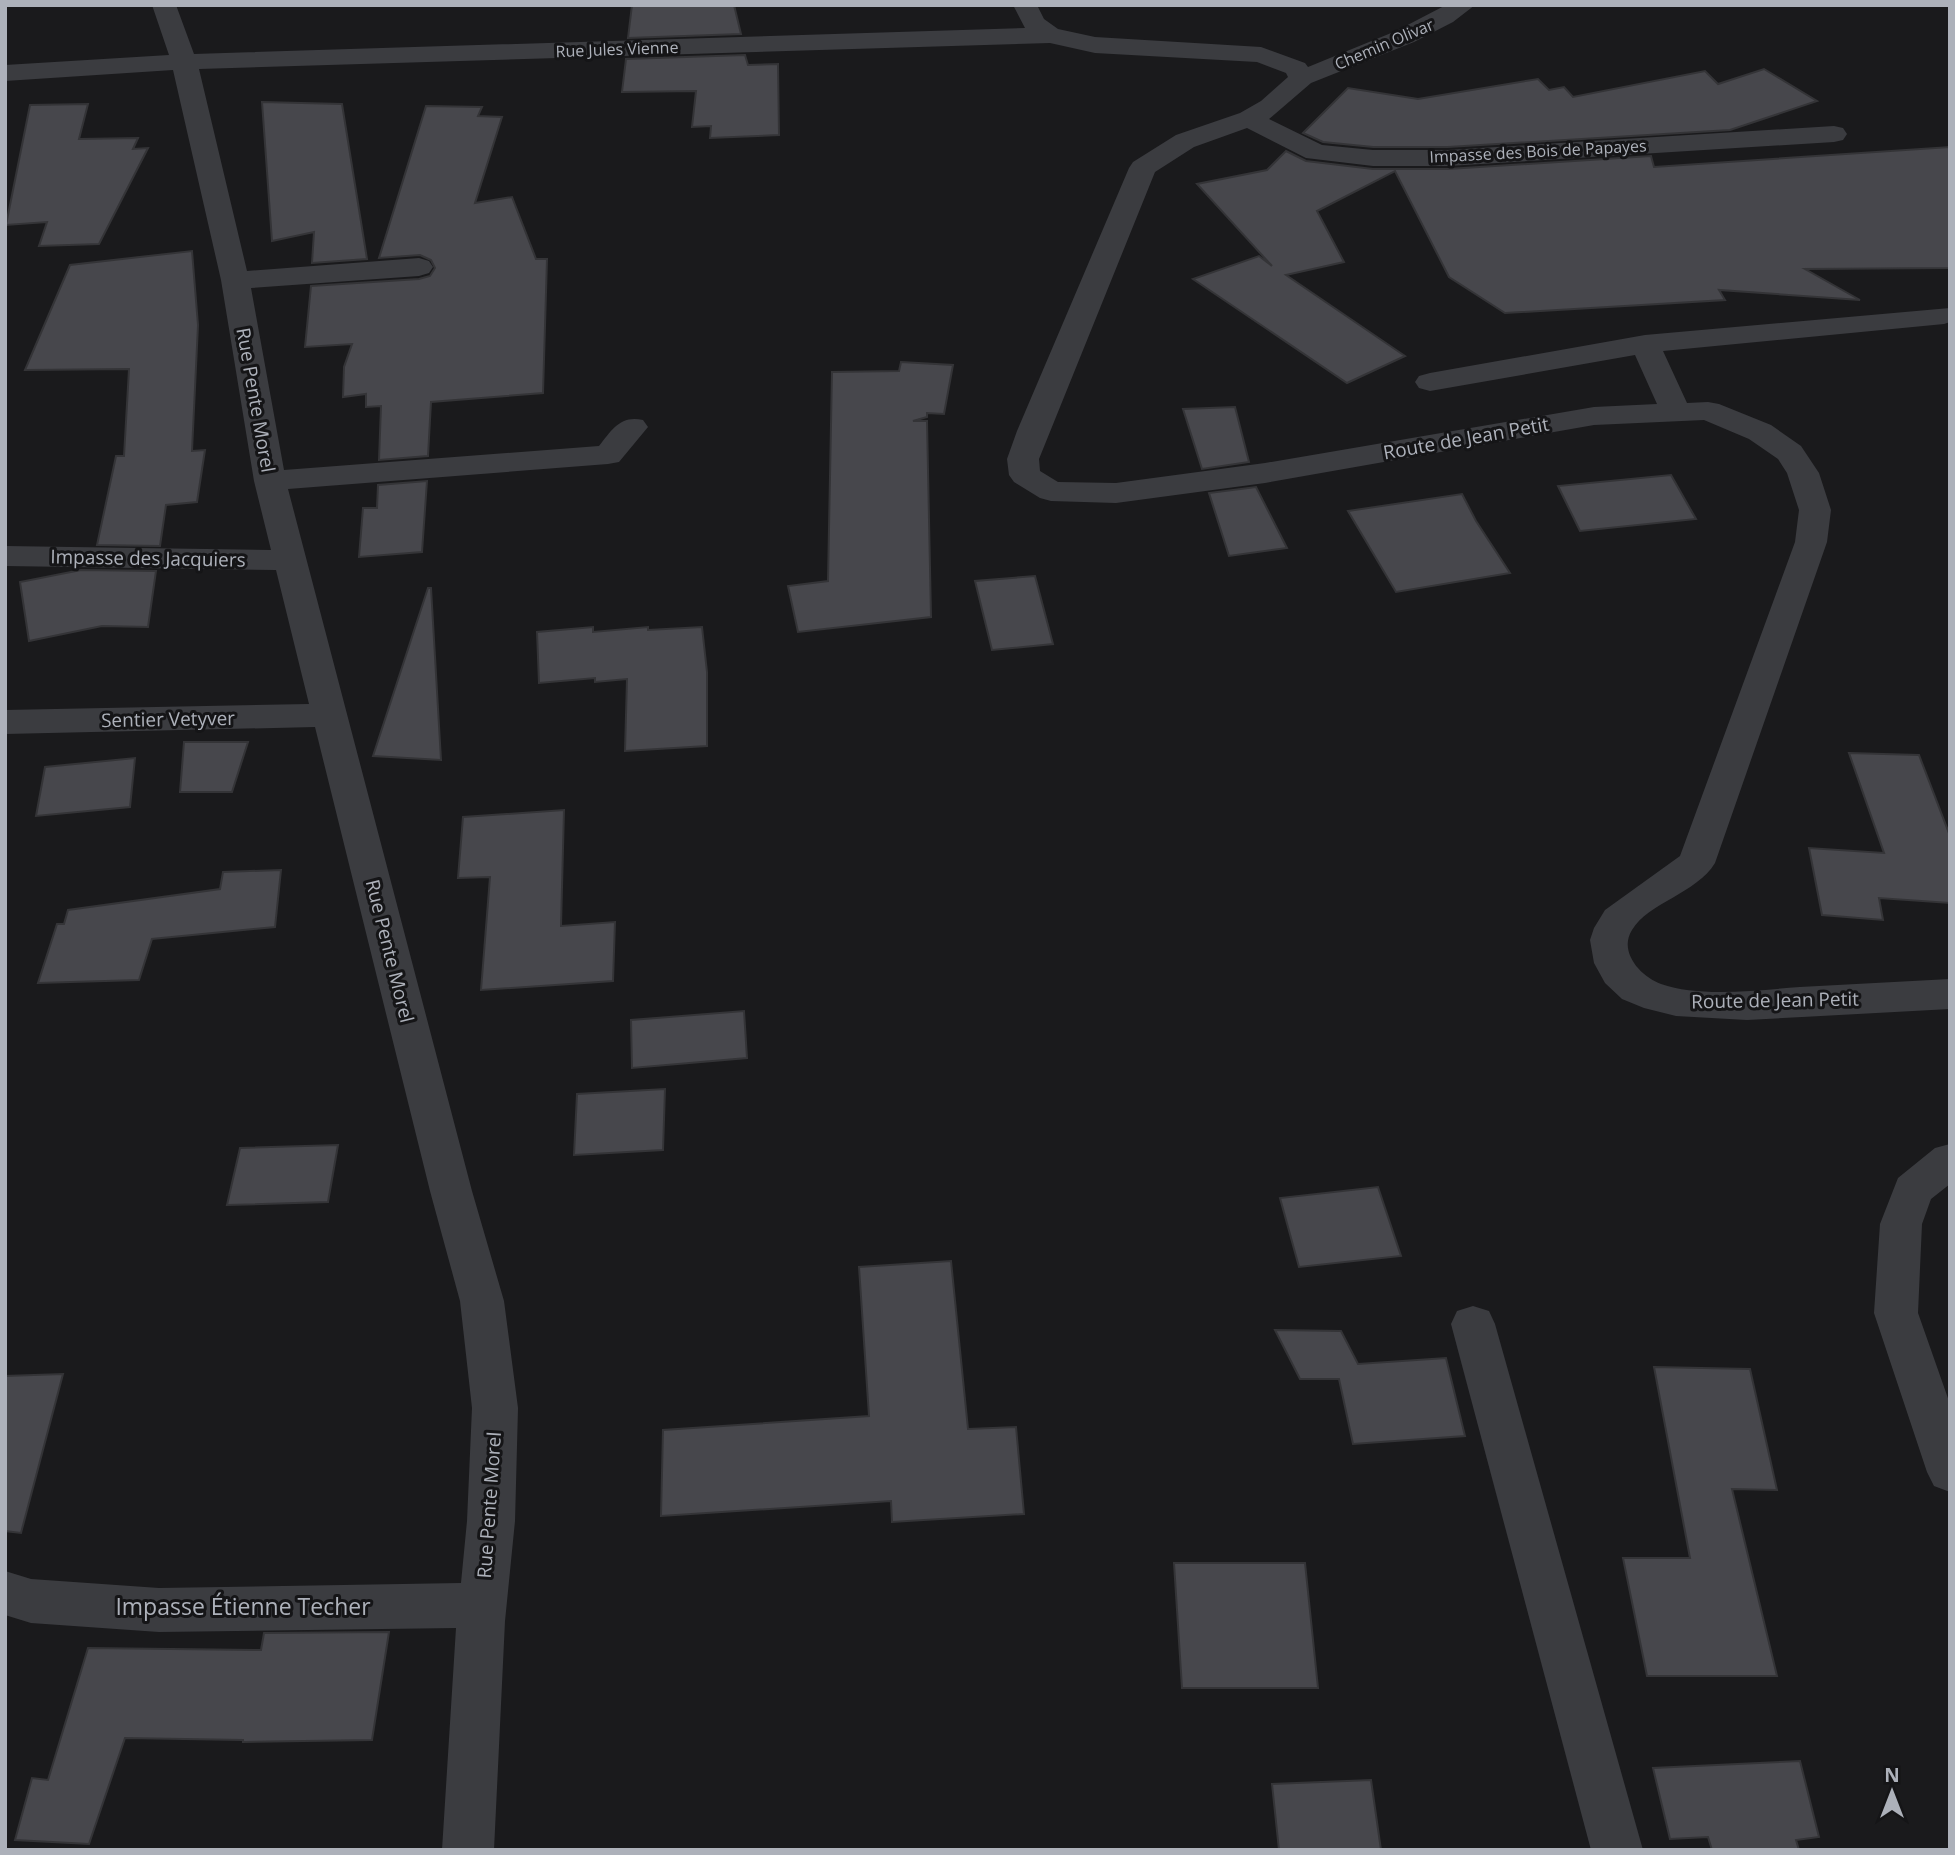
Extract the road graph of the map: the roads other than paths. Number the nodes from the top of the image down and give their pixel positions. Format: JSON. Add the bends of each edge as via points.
{"nodes":[{"id":1,"x":164,"y":5,"type":"edge"},
{"id":2,"x":1025,"y":5,"type":"edge"},
{"id":3,"x":1463,"y":5,"type":"edge"},
{"id":4,"x":1050,"y":36,"type":"junction"},
{"id":5,"x":184,"y":62,"type":"junction"},
{"id":6,"x":5,"y":73,"type":"edge"},
{"id":7,"x":1302,"y":78,"type":"junction"},
{"id":8,"x":1250,"y":119,"type":"junction"},
{"id":9,"x":1834,"y":134,"type":"dead end"},
{"id":10,"x":419,"y":267,"type":"dead end"},
{"id":11,"x":235,"y":280,"type":"junction"},
{"id":12,"x":1944,"y":315,"type":"dead end"},
{"id":13,"x":1645,"y":344,"type":"junction"},
{"id":14,"x":1430,"y":382,"type":"dead end"},
{"id":15,"x":1676,"y":413,"type":"junction"},
{"id":16,"x":632,"y":427,"type":"dead end"},
{"id":17,"x":270,"y":481,"type":"junction"},
{"id":18,"x":5,"y":556,"type":"edge"},
{"id":19,"x":290,"y":560,"type":"junction"},
{"id":20,"x":330,"y":715,"type":"junction"},
{"id":21,"x":5,"y":722,"type":"edge"},
{"id":22,"x":1950,"y":994,"type":"edge"},
{"id":23,"x":1950,"y":1160,"type":"edge"},
{"id":24,"x":1473,"y":1324,"type":"dead end"},
{"id":25,"x":1950,"y":1472,"type":"edge"},
{"id":26,"x":5,"y":1593,"type":"edge"},
{"id":27,"x":483,"y":1605,"type":"junction"},
{"id":28,"x":468,"y":1850,"type":"edge"},
{"id":29,"x":1617,"y":1850,"type":"edge"}],
"edges":[{"from":1,"to":5,"type":"street","name":"Rue Pente Morel"},
{"from":2,"to":4,"type":"street","via":[[1034,23]]},
{"from":3,"to":7,"type":"street","name":"Chemin Olivar","via":[[1409,35]]},
{"from":4,"to":5,"type":"street","name":"Rue Jules Vienne"},
{"from":4,"to":7,"type":"street","via":[[1095,45],[1261,55],[1296,68]]},
{"from":5,"to":6,"type":"street","name":"Rue Jules Vienne"},
{"from":5,"to":11,"type":"street","name":"Rue Pente Morel"},
{"from":7,"to":8,"type":"street","name":"Route de Jean Petit"},
{"from":8,"to":9,"type":"street","name":"Impasse des Bois de Papayes","via":[[1316,152],[1373,158],[1448,158]]},
{"from":8,"to":15,"type":"street","name":"Route de Jean Petit","via":[[1185,141],[1143,168],[1033,431],[1023,459],[1024,475],[1051,491],[1116,493],[1265,473],[1594,416]]},
{"from":10,"to":11,"type":"street"},
{"from":11,"to":17,"type":"street","name":"Rue Pente Morel"},
{"from":12,"to":13,"type":"street"},
{"from":13,"to":14,"type":"street"},
{"from":13,"to":15,"type":"street"},
{"from":15,"to":22,"type":"street","name":"Route de Jean Petit","via":[[1708,411],[1760,432],[1790,453],[1815,510],[1811,542],[1696,863],[1613,927],[1609,950],[1617,972],[1655,997],[1725,1005]]},
{"from":16,"to":17,"type":"street","via":[[608,455]]},
{"from":17,"to":19,"type":"street","name":"Rue Pente Morel"},
{"from":18,"to":19,"type":"street","name":"Impasse des Jacquiers"},
{"from":19,"to":20,"type":"street","name":"Rue Pente Morel"},
{"from":20,"to":21,"type":"street","name":"Sentier Vetyver"},
{"from":20,"to":27,"type":"street","name":"Rue Pente Morel","via":[[482,1301],[495,1408]]},
{"from":23,"to":25,"type":"street","via":[[1913,1190],[1901,1224],[1896,1313]]},
{"from":24,"to":29,"type":"street"},
{"from":26,"to":27,"type":"street","name":"Impasse Étienne Techer","via":[[31,1601],[159,1610]]},
{"from":27,"to":28,"type":"street","name":"Rue Pente Morel"}]}
